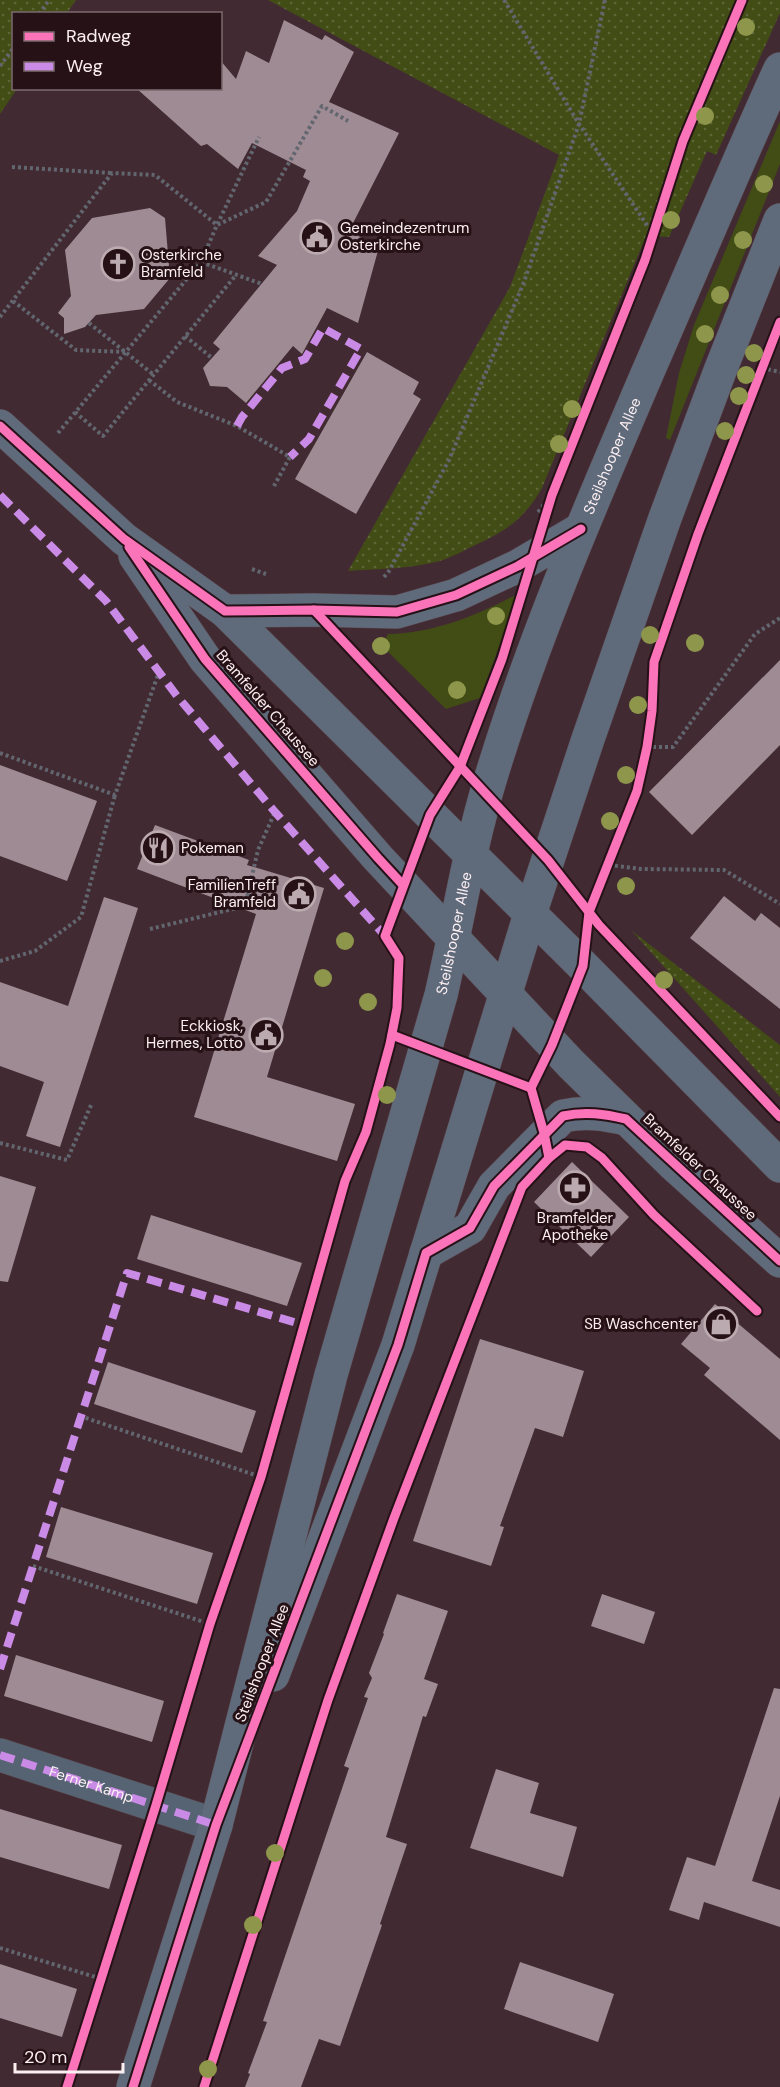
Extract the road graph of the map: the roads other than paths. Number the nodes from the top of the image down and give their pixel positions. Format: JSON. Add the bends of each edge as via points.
{"nodes":[{"id":1,"x":780,"y":69,"type":"edge"},
{"id":2,"x":780,"y":220,"type":"edge"},
{"id":3,"x":0,"y":426,"type":"edge"},
{"id":4,"x":581,"y":529,"type":"junction"},
{"id":5,"x":124,"y":539,"type":"junction"},
{"id":6,"x":225,"y":611,"type":"junction"},
{"id":7,"x":469,"y":854,"type":"junction"},
{"id":8,"x":530,"y":914,"type":"junction"},
{"id":9,"x":454,"y":939,"type":"junction"},
{"id":10,"x":505,"y":995,"type":"junction"},
{"id":11,"x":626,"y":1119,"type":"junction"},
{"id":12,"x":780,"y":1166,"type":"edge"},
{"id":13,"x":426,"y":1253,"type":"junction"},
{"id":14,"x":780,"y":1261,"type":"edge"},
{"id":15,"x":0,"y":1755,"type":"edge"},
{"id":16,"x":216,"y":1826,"type":"junction"},
{"id":17,"x":133,"y":2087,"type":"edge"}],
"edges":[{"from":1,"to":4,"type":"main road","name":"Steilshooper Allee"},
{"from":2,"to":8,"type":"main road","name":"Steilshooper Allee","via":[[665,518]]},
{"from":3,"to":5,"type":"main road","name":"Bramfelder Chaussee"},
{"from":4,"to":6,"type":"main road","via":[[518,566],[456,595],[397,612]]},
{"from":4,"to":7,"type":"main road","name":"Steilshooper Allee","via":[[535,645]]},
{"from":5,"to":6,"type":"main road","name":"Bramfelder Chaussee"},
{"from":5,"to":9,"type":"main road","name":"Bramfelder Chaussee","via":[[205,658],[378,858]]},
{"from":6,"to":7,"type":"main road","name":"Bramfelder Chaussee"},
{"from":7,"to":8,"type":"main road","name":"Bramfelder Chaussee"},
{"from":7,"to":9,"type":"main road","name":"Steilshooper Allee"},
{"from":8,"to":10,"type":"main road","name":"Steilshooper Allee"},
{"from":8,"to":12,"type":"main road","name":"Bramfelder Chaussee"},
{"from":9,"to":10,"type":"main road","name":"Bramfelder Chaussee"},
{"from":9,"to":16,"type":"main road","name":"Steilshooper Allee","via":[[331,1375]]},
{"from":10,"to":11,"type":"main road","name":"Bramfelder Chaussee"},
{"from":10,"to":13,"type":"main road","name":"Steilshooper Allee"},
{"from":11,"to":13,"type":"main road","via":[[596,1113],[564,1116],[494,1186],[470,1228]]},
{"from":11,"to":14,"type":"main road","name":"Bramfelder Chaussee"},
{"from":13,"to":16,"type":"main road","name":"Steilshooper Allee","via":[[398,1345]]},
{"from":15,"to":16,"type":"street","name":"Ferner Kamp"},
{"from":16,"to":17,"type":"main road","name":"Steilshooper Allee"}]}
